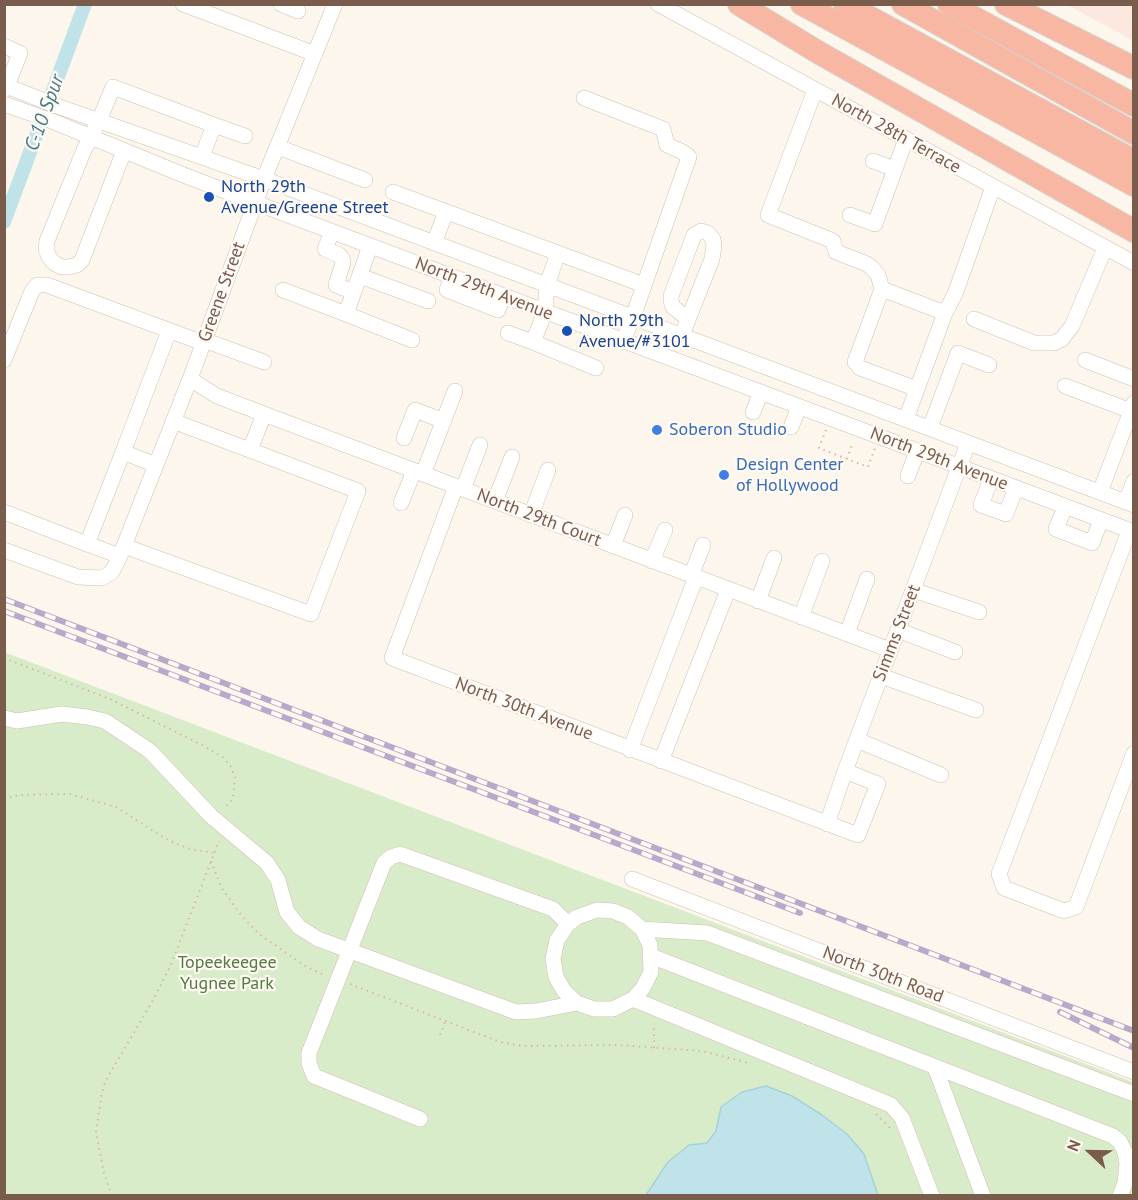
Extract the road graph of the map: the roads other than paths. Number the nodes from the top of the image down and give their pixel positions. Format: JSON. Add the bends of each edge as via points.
{"nodes":[{"id":1,"x":183,"y":4,"type":"edge"},
{"id":2,"x":281,"y":4,"type":"edge"},
{"id":3,"x":335,"y":4,"type":"edge"},
{"id":4,"x":658,"y":4,"type":"edge"},
{"id":5,"x":739,"y":4,"type":"edge"},
{"id":6,"x":802,"y":4,"type":"edge"},
{"id":7,"x":845,"y":4,"type":"edge"},
{"id":8,"x":903,"y":4,"type":"edge"},
{"id":9,"x":949,"y":4,"type":"edge"},
{"id":10,"x":1006,"y":4,"type":"edge"},
{"id":11,"x":298,"y":11,"type":"dead end"},
{"id":12,"x":4,"y":46,"type":"edge"},
{"id":13,"x":315,"y":54,"type":"junction"},
{"id":14,"x":1134,"y":68,"type":"edge"},
{"id":15,"x":6,"y":87,"type":"edge"},
{"id":16,"x":815,"y":90,"type":"junction"},
{"id":17,"x":584,"y":98,"type":"dead end"},
{"id":18,"x":4,"y":104,"type":"edge"},
{"id":19,"x":1134,"y":105,"type":"edge"},
{"id":20,"x":36,"y":106,"type":"junction"},
{"id":21,"x":54,"y":114,"type":"junction"},
{"id":22,"x":99,"y":121,"type":"junction"},
{"id":23,"x":214,"y":125,"type":"junction"},
{"id":24,"x":1134,"y":133,"type":"edge"},
{"id":25,"x":245,"y":136,"type":"dead end"},
{"id":26,"x":92,"y":137,"type":"junction"},
{"id":27,"x":906,"y":140,"type":"junction"},
{"id":28,"x":278,"y":147,"type":"junction"},
{"id":29,"x":124,"y":151,"type":"junction"},
{"id":30,"x":202,"y":157,"type":"junction"},
{"id":31,"x":873,"y":161,"type":"dead end"},
{"id":32,"x":1134,"y":161,"type":"edge"},
{"id":33,"x":895,"y":169,"type":"junction"},
{"id":34,"x":264,"y":179,"type":"junction"},
{"id":35,"x":365,"y":180,"type":"dead end"},
{"id":36,"x":1134,"y":185,"type":"edge"},
{"id":37,"x":993,"y":187,"type":"junction"},
{"id":38,"x":393,"y":192,"type":"dead end"},
{"id":39,"x":256,"y":203,"type":"junction"},
{"id":40,"x":446,"y":212,"type":"junction"},
{"id":41,"x":850,"y":215,"type":"dead end"},
{"id":42,"x":1134,"y":231,"type":"edge"},
{"id":43,"x":332,"y":232,"type":"junction"},
{"id":44,"x":435,"y":243,"type":"junction"},
{"id":45,"x":370,"y":246,"type":"junction"},
{"id":46,"x":1105,"y":248,"type":"junction"},
{"id":47,"x":558,"y":253,"type":"junction"},
{"id":48,"x":1134,"y":263,"type":"edge"},
{"id":49,"x":360,"y":276,"type":"junction"},
{"id":50,"x":547,"y":285,"type":"junction"},
{"id":51,"x":644,"y":285,"type":"junction"},
{"id":52,"x":882,"y":289,"type":"junction"},
{"id":53,"x":283,"y":290,"type":"dead end"},
{"id":54,"x":354,"y":292,"type":"junction"},
{"id":55,"x":428,"y":301,"type":"dead end"},
{"id":56,"x":544,"y":312,"type":"junction"},
{"id":57,"x":945,"y":313,"type":"junction"},
{"id":58,"x":346,"y":314,"type":"junction"},
{"id":59,"x":633,"y":317,"type":"junction"},
{"id":60,"x":974,"y":319,"type":"dead end"},
{"id":61,"x":688,"y":320,"type":"junction"},
{"id":62,"x":169,"y":331,"type":"junction"},
{"id":63,"x":508,"y":333,"type":"dead end"},
{"id":64,"x":682,"y":335,"type":"junction"},
{"id":65,"x":412,"y":340,"type":"dead end"},
{"id":66,"x":623,"y":341,"type":"junction"},
{"id":67,"x":204,"y":342,"type":"junction"},
{"id":68,"x":533,"y":342,"type":"junction"},
{"id":69,"x":4,"y":360,"type":"edge"},
{"id":70,"x":1085,"y":360,"type":"dead end"},
{"id":71,"x":264,"y":362,"type":"dead end"},
{"id":72,"x":989,"y":364,"type":"dead end"},
{"id":73,"x":596,"y":368,"type":"dead end"},
{"id":74,"x":190,"y":379,"type":"junction"},
{"id":75,"x":1134,"y":379,"type":"edge"},
{"id":76,"x":1065,"y":386,"type":"dead end"},
{"id":77,"x":917,"y":389,"type":"junction"},
{"id":78,"x":456,"y":391,"type":"dead end"},
{"id":79,"x":761,"y":392,"type":"junction"},
{"id":80,"x":799,"y":407,"type":"junction"},
{"id":81,"x":1132,"y":407,"type":"edge"},
{"id":82,"x":753,"y":412,"type":"dead end"},
{"id":83,"x":264,"y":414,"type":"junction"},
{"id":84,"x":906,"y":419,"type":"junction"},
{"id":85,"x":173,"y":421,"type":"junction"},
{"id":86,"x":444,"y":421,"type":"junction"},
{"id":87,"x":791,"y":427,"type":"dead end"},
{"id":88,"x":930,"y":428,"type":"junction"},
{"id":89,"x":404,"y":438,"type":"dead end"},
{"id":90,"x":968,"y":443,"type":"junction"},
{"id":91,"x":480,"y":445,"type":"dead end"},
{"id":92,"x":250,"y":450,"type":"junction"},
{"id":93,"x":917,"y":451,"type":"junction"},
{"id":94,"x":123,"y":452,"type":"junction"},
{"id":95,"x":512,"y":457,"type":"dead end"},
{"id":96,"x":156,"y":465,"type":"junction"},
{"id":97,"x":959,"y":467,"type":"junction"},
{"id":98,"x":548,"y":470,"type":"dead end"},
{"id":99,"x":419,"y":472,"type":"junction"},
{"id":100,"x":908,"y":476,"type":"dead end"},
{"id":101,"x":991,"y":479,"type":"junction"},
{"id":102,"x":1134,"y":481,"type":"edge"},
{"id":103,"x":460,"y":488,"type":"junction"},
{"id":104,"x":1016,"y":488,"type":"junction"},
{"id":105,"x":1100,"y":492,"type":"junction"},
{"id":106,"x":495,"y":501,"type":"junction"},
{"id":107,"x":401,"y":503,"type":"dead end"},
{"id":108,"x":1130,"y":503,"type":"edge"},
{"id":109,"x":1065,"y":507,"type":"junction"},
{"id":110,"x":4,"y":512,"type":"edge"},
{"id":111,"x":531,"y":515,"type":"junction"},
{"id":112,"x":625,"y":515,"type":"dead end"},
{"id":113,"x":1101,"y":520,"type":"junction"},
{"id":114,"x":665,"y":530,"type":"dead end"},
{"id":115,"x":1131,"y":531,"type":"edge"},
{"id":116,"x":87,"y":544,"type":"junction"},
{"id":117,"x":703,"y":545,"type":"dead end"},
{"id":118,"x":613,"y":546,"type":"junction"},
{"id":119,"x":4,"y":550,"type":"edge"},
{"id":120,"x":122,"y":551,"type":"junction"},
{"id":121,"x":774,"y":558,"type":"dead end"},
{"id":122,"x":652,"y":561,"type":"junction"},
{"id":123,"x":822,"y":561,"type":"dead end"},
{"id":124,"x":694,"y":576,"type":"junction"},
{"id":125,"x":867,"y":579,"type":"dead end"},
{"id":126,"x":728,"y":590,"type":"junction"},
{"id":127,"x":913,"y":590,"type":"junction"},
{"id":128,"x":758,"y":601,"type":"junction"},
{"id":129,"x":979,"y":612,"type":"dead end"},
{"id":130,"x":801,"y":617,"type":"junction"},
{"id":131,"x":898,"y":630,"type":"junction"},
{"id":132,"x":847,"y":634,"type":"junction"},
{"id":133,"x":890,"y":650,"type":"junction"},
{"id":134,"x":955,"y":652,"type":"dead end"},
{"id":135,"x":881,"y":676,"type":"junction"},
{"id":136,"x":976,"y":710,"type":"dead end"},
{"id":137,"x":4,"y":717,"type":"edge"},
{"id":138,"x":857,"y":740,"type":"junction"},
{"id":139,"x":630,"y":750,"type":"junction"},
{"id":140,"x":1134,"y":753,"type":"edge"},
{"id":141,"x":662,"y":761,"type":"junction"},
{"id":142,"x":845,"y":771,"type":"junction"},
{"id":143,"x":941,"y":775,"type":"dead end"},
{"id":144,"x":827,"y":824,"type":"junction"},
{"id":145,"x":632,"y":879,"type":"dead end"},
{"id":146,"x":568,"y":924,"type":"junction"},
{"id":147,"x":642,"y":929,"type":"junction"},
{"id":148,"x":350,"y":951,"type":"junction"},
{"id":149,"x":651,"y":956,"type":"junction"},
{"id":150,"x":633,"y":999,"type":"junction"},
{"id":151,"x":577,"y":1003,"type":"junction"},
{"id":152,"x":935,"y":1067,"type":"junction"},
{"id":153,"x":1134,"y":1072,"type":"edge"},
{"id":154,"x":1134,"y":1094,"type":"edge"},
{"id":155,"x":420,"y":1119,"type":"dead end"},
{"id":156,"x":933,"y":1196,"type":"edge"},
{"id":157,"x":983,"y":1196,"type":"edge"},
{"id":158,"x":1120,"y":1196,"type":"edge"}],
"edges":[{"from":1,"to":13,"type":"street"},
{"from":2,"to":11,"type":"street"},
{"from":3,"to":13,"type":"street","name":"Greene Street"},
{"from":4,"to":16,"type":"street","name":"North 28th Terrace"},
{"from":5,"to":42,"type":"highway"},
{"from":6,"to":36,"type":"highway"},
{"from":7,"to":32,"type":"highway"},
{"from":8,"to":24,"type":"highway"},
{"from":9,"to":19,"type":"highway"},
{"from":10,"to":14,"type":"highway"},
{"from":12,"to":15,"type":"street","via":[[20,53]]},
{"from":13,"to":28,"type":"street","name":"Greene Street"},
{"from":15,"to":20,"type":"street","name":"North 29th Avenue"},
{"from":16,"to":27,"type":"street","name":"North 28th Terrace"},
{"from":16,"to":52,"type":"street","via":[[768,215],[833,241],[836,252],[872,268]]},
{"from":17,"to":51,"type":"street","via":[[663,129],[667,145],[689,157]]},
{"from":18,"to":20,"type":"street","name":"North 29th Avenue"},
{"from":20,"to":21,"type":"street","name":"North 29th Avenue"},
{"from":21,"to":22,"type":"street","name":"North 29th Avenue"},
{"from":21,"to":26,"type":"street","name":"North 29th Avenue"},
{"from":22,"to":23,"type":"street","via":[[113,87]]},
{"from":22,"to":26,"type":"street"},
{"from":22,"to":30,"type":"street","name":"North 29th Avenue"},
{"from":23,"to":25,"type":"street"},
{"from":23,"to":30,"type":"street"},
{"from":26,"to":29,"type":"street","name":"North 29th Avenue"},
{"from":26,"to":29,"type":"street","via":[[47,241],[48,257],[62,267],[82,260]]},
{"from":27,"to":33,"type":"street"},
{"from":27,"to":37,"type":"street","name":"North 28th Terrace"},
{"from":28,"to":34,"type":"street","name":"Greene Street"},
{"from":28,"to":35,"type":"street"},
{"from":29,"to":39,"type":"street","name":"North 29th Avenue"},
{"from":30,"to":34,"type":"street","name":"North 29th Avenue"},
{"from":31,"to":33,"type":"street"},
{"from":33,"to":41,"type":"street","via":[[875,224]]},
{"from":34,"to":39,"type":"street","name":"Greene Street"},
{"from":34,"to":44,"type":"street","name":"North 29th Avenue"},
{"from":37,"to":46,"type":"street","name":"North 28th Terrace"},
{"from":37,"to":57,"type":"street"},
{"from":38,"to":40,"type":"street"},
{"from":39,"to":43,"type":"street","name":"North 29th Avenue"},
{"from":39,"to":67,"type":"street","name":"Greene Street"},
{"from":40,"to":44,"type":"street"},
{"from":40,"to":47,"type":"street"},
{"from":43,"to":45,"type":"street","name":"North 29th Avenue"},
{"from":43,"to":54,"type":"street","via":[[325,249],[339,255],[343,263],[336,285]]},
{"from":44,"to":50,"type":"street","name":"North 29th Avenue"},
{"from":45,"to":49,"type":"street"},
{"from":45,"to":56,"type":"street","name":"North 29th Avenue"},
{"from":46,"to":48,"type":"street","name":"North 28th Terrace"},
{"from":46,"to":60,"type":"street","via":[[1072,326],[1062,339],[1054,343],[1034,342]]},
{"from":47,"to":50,"type":"street"},
{"from":47,"to":51,"type":"street"},
{"from":49,"to":54,"type":"street"},
{"from":49,"to":55,"type":"street"},
{"from":50,"to":56,"type":"street"},
{"from":50,"to":59,"type":"street","name":"North 29th Avenue"},
{"from":51,"to":59,"type":"street"},
{"from":52,"to":57,"type":"street"},
{"from":52,"to":77,"type":"street","via":[[855,362],[860,368]]},
{"from":53,"to":58,"type":"street"},
{"from":54,"to":58,"type":"street"},
{"from":56,"to":66,"type":"street","name":"North 29th Avenue"},
{"from":56,"to":68,"type":"street"},
{"from":57,"to":77,"type":"street"},
{"from":58,"to":65,"type":"street"},
{"from":59,"to":64,"type":"street","name":"North 29th Avenue"},
{"from":59,"to":66,"type":"street"},
{"from":61,"to":61,"type":"street","via":[[714,246],[708,233],[700,231],[694,236],[671,296],[673,307]]},
{"from":61,"to":64,"type":"street"},
{"from":62,"to":67,"type":"street"},
{"from":62,"to":69,"type":"street","via":[[47,285],[37,285]]},
{"from":62,"to":94,"type":"street"},
{"from":63,"to":68,"type":"street"},
{"from":64,"to":84,"type":"street","name":"North 29th Avenue"},
{"from":66,"to":79,"type":"street","name":"North 29th Avenue"},
{"from":67,"to":71,"type":"street"},
{"from":67,"to":74,"type":"street","name":"Greene Street"},
{"from":68,"to":73,"type":"street"},
{"from":70,"to":75,"type":"street"},
{"from":72,"to":88,"type":"street","via":[[958,353]]},
{"from":74,"to":83,"type":"street","name":"North 29th Court","via":[[217,396]]},
{"from":74,"to":85,"type":"street","name":"Greene Street"},
{"from":76,"to":81,"type":"street"},
{"from":77,"to":84,"type":"street"},
{"from":78,"to":86,"type":"street"},
{"from":79,"to":80,"type":"street","name":"North 29th Avenue"},
{"from":79,"to":82,"type":"street"},
{"from":80,"to":87,"type":"street"},
{"from":80,"to":93,"type":"street","name":"North 29th Avenue"},
{"from":81,"to":105,"type":"street"},
{"from":83,"to":92,"type":"street"},
{"from":83,"to":99,"type":"street","name":"North 29th Court"},
{"from":84,"to":88,"type":"street","name":"North 29th Avenue"},
{"from":85,"to":92,"type":"street"},
{"from":85,"to":96,"type":"street","name":"Greene Street"},
{"from":86,"to":89,"type":"street","via":[[415,410]]},
{"from":86,"to":99,"type":"street"},
{"from":88,"to":90,"type":"street","name":"North 29th Avenue"},
{"from":90,"to":97,"type":"street","name":"Simms Street"},
{"from":90,"to":105,"type":"street","name":"North 29th Avenue"},
{"from":91,"to":103,"type":"street"},
{"from":92,"to":120,"type":"street","via":[[358,491],[311,614]]},
{"from":93,"to":97,"type":"street","name":"North 29th Avenue"},
{"from":93,"to":100,"type":"street"},
{"from":94,"to":96,"type":"street"},
{"from":94,"to":116,"type":"street"},
{"from":95,"to":106,"type":"street"},
{"from":96,"to":120,"type":"street","name":"Greene Street"},
{"from":97,"to":101,"type":"street","name":"North 29th Avenue"},
{"from":97,"to":127,"type":"street","name":"Simms Street"},
{"from":98,"to":111,"type":"street"},
{"from":99,"to":103,"type":"street","name":"North 29th Court"},
{"from":99,"to":107,"type":"street"},
{"from":101,"to":104,"type":"street","name":"North 29th Avenue"},
{"from":101,"to":104,"type":"street","via":[[981,505],[1006,514]]},
{"from":102,"to":108,"type":"street"},
{"from":103,"to":106,"type":"street","name":"North 29th Court"},
{"from":103,"to":139,"type":"street","name":"North 30th Avenue","via":[[392,658]]},
{"from":104,"to":109,"type":"street","name":"North 29th Avenue"},
{"from":105,"to":108,"type":"street","name":"North 29th Avenue"},
{"from":106,"to":111,"type":"street","name":"North 29th Court"},
{"from":109,"to":113,"type":"street","name":"North 29th Avenue"},
{"from":109,"to":113,"type":"street","via":[[1056,529],[1092,543]]},
{"from":110,"to":116,"type":"street"},
{"from":111,"to":118,"type":"street","name":"North 29th Court"},
{"from":112,"to":118,"type":"street"},
{"from":113,"to":115,"type":"street","name":"North 29th Avenue"},
{"from":114,"to":122,"type":"street"},
{"from":115,"to":140,"type":"street","via":[[999,874],[1004,888],[1064,911],[1076,907]]},
{"from":116,"to":120,"type":"street"},
{"from":117,"to":124,"type":"street"},
{"from":118,"to":122,"type":"street","name":"North 29th Court"},
{"from":119,"to":120,"type":"street","name":"Greene Street","via":[[78,577],[102,578],[112,572]]},
{"from":121,"to":128,"type":"street"},
{"from":122,"to":124,"type":"street","name":"North 29th Court"},
{"from":123,"to":130,"type":"street"},
{"from":124,"to":126,"type":"street","name":"North 29th Court"},
{"from":124,"to":139,"type":"street"},
{"from":125,"to":132,"type":"street"},
{"from":126,"to":128,"type":"street","name":"North 29th Court"},
{"from":126,"to":141,"type":"street"},
{"from":127,"to":129,"type":"street"},
{"from":127,"to":131,"type":"street","name":"Simms Street"},
{"from":128,"to":130,"type":"street","name":"North 29th Court"},
{"from":130,"to":132,"type":"street","name":"North 29th Court"},
{"from":131,"to":133,"type":"street","name":"Simms Street"},
{"from":131,"to":134,"type":"street"},
{"from":132,"to":133,"type":"street","name":"North 29th Court"},
{"from":133,"to":135,"type":"street","name":"Simms Street"},
{"from":135,"to":136,"type":"street"},
{"from":135,"to":138,"type":"street","name":"Simms Street"},
{"from":137,"to":148,"type":"street","via":[[17,721],[62,714],[105,721],[150,751],[221,824],[267,863],[278,880],[286,912],[299,927]]},
{"from":138,"to":142,"type":"street","name":"Simms Street"},
{"from":138,"to":143,"type":"street"},
{"from":139,"to":141,"type":"street","name":"North 30th Avenue"},
{"from":141,"to":144,"type":"street","name":"North 30th Avenue"},
{"from":142,"to":144,"type":"street","name":"Simms Street"},
{"from":142,"to":144,"type":"street","name":"North 30th Avenue","via":[[878,784],[858,835]]},
{"from":145,"to":153,"type":"street","name":"North 30th Road"},
{"from":146,"to":147,"type":"street","via":[[597,910],[613,911]]},
{"from":146,"to":148,"type":"street","via":[[554,909],[400,854],[384,863]]},
{"from":146,"to":151,"type":"street","via":[[557,940],[553,959],[564,991]]},
{"from":147,"to":149,"type":"street"},
{"from":147,"to":154,"type":"street","via":[[707,933]]},
{"from":148,"to":151,"type":"street","via":[[516,1012]]},
{"from":148,"to":155,"type":"street","via":[[309,1053],[314,1076]]},
{"from":149,"to":150,"type":"street","via":[[651,972]]},
{"from":149,"to":152,"type":"street"},
{"from":150,"to":151,"type":"street","via":[[613,1009],[594,1009]]},
{"from":150,"to":156,"type":"street","via":[[891,1105],[902,1118]]},
{"from":152,"to":157,"type":"street"},
{"from":152,"to":158,"type":"street","via":[[1113,1136],[1120,1142],[1127,1164]]}]}
